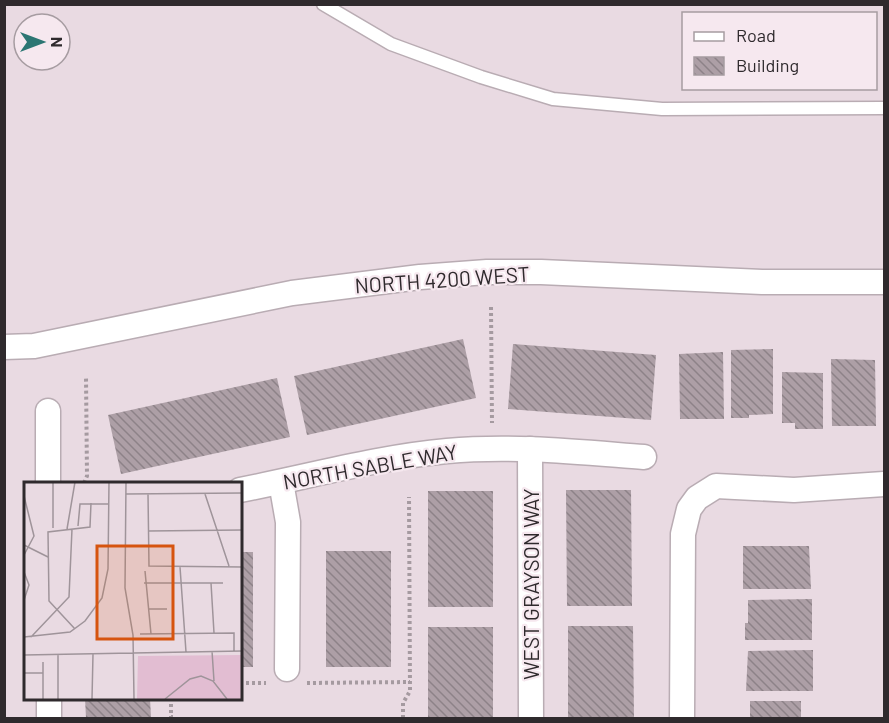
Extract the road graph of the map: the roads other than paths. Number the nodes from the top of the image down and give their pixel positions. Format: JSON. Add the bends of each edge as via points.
{"nodes":[{"id":1,"x":323,"y":4,"type":"edge"},
{"id":2,"x":885,"y":108,"type":"edge"},
{"id":3,"x":885,"y":282,"type":"edge"},
{"id":4,"x":4,"y":347,"type":"edge"},
{"id":5,"x":48,"y":411,"type":"dead end"},
{"id":6,"x":530,"y":449,"type":"junction"},
{"id":7,"x":644,"y":456,"type":"dead end"},
{"id":8,"x":48,"y":482,"type":"edge"},
{"id":9,"x":281,"y":482,"type":"junction"},
{"id":10,"x":885,"y":484,"type":"edge"},
{"id":11,"x":242,"y":490,"type":"edge"},
{"id":12,"x":286,"y":678,"type":"road end"},
{"id":13,"x":49,"y":699,"type":"edge"},
{"id":14,"x":49,"y":718,"type":"edge"},
{"id":15,"x":531,"y":718,"type":"edge"},
{"id":16,"x":682,"y":718,"type":"edge"}],
"edges":[{"from":1,"to":2,"type":"lane","via":[[392,44],[554,99],[662,109]]},
{"from":3,"to":4,"type":"street","name":"NORTH 4200 WEST","via":[[762,282],[542,272],[420,277],[292,293],[34,346]]},
{"from":5,"to":8,"type":"street"},
{"from":6,"to":7,"type":"street","name":"NORTH SABLE WAY"},
{"from":6,"to":9,"type":"street","name":"NORTH SABLE WAY","via":[[480,448],[416,454]]},
{"from":6,"to":15,"type":"street","name":"WEST GRAYSON WAY"},
{"from":9,"to":11,"type":"street","name":"NORTH SABLE WAY"},
{"from":9,"to":12,"type":"street","via":[[288,522]]},
{"from":10,"to":16,"type":"street","via":[[794,490],[716,486],[697,498],[689,509],[683,534]]},
{"from":13,"to":14,"type":"street"}]}
